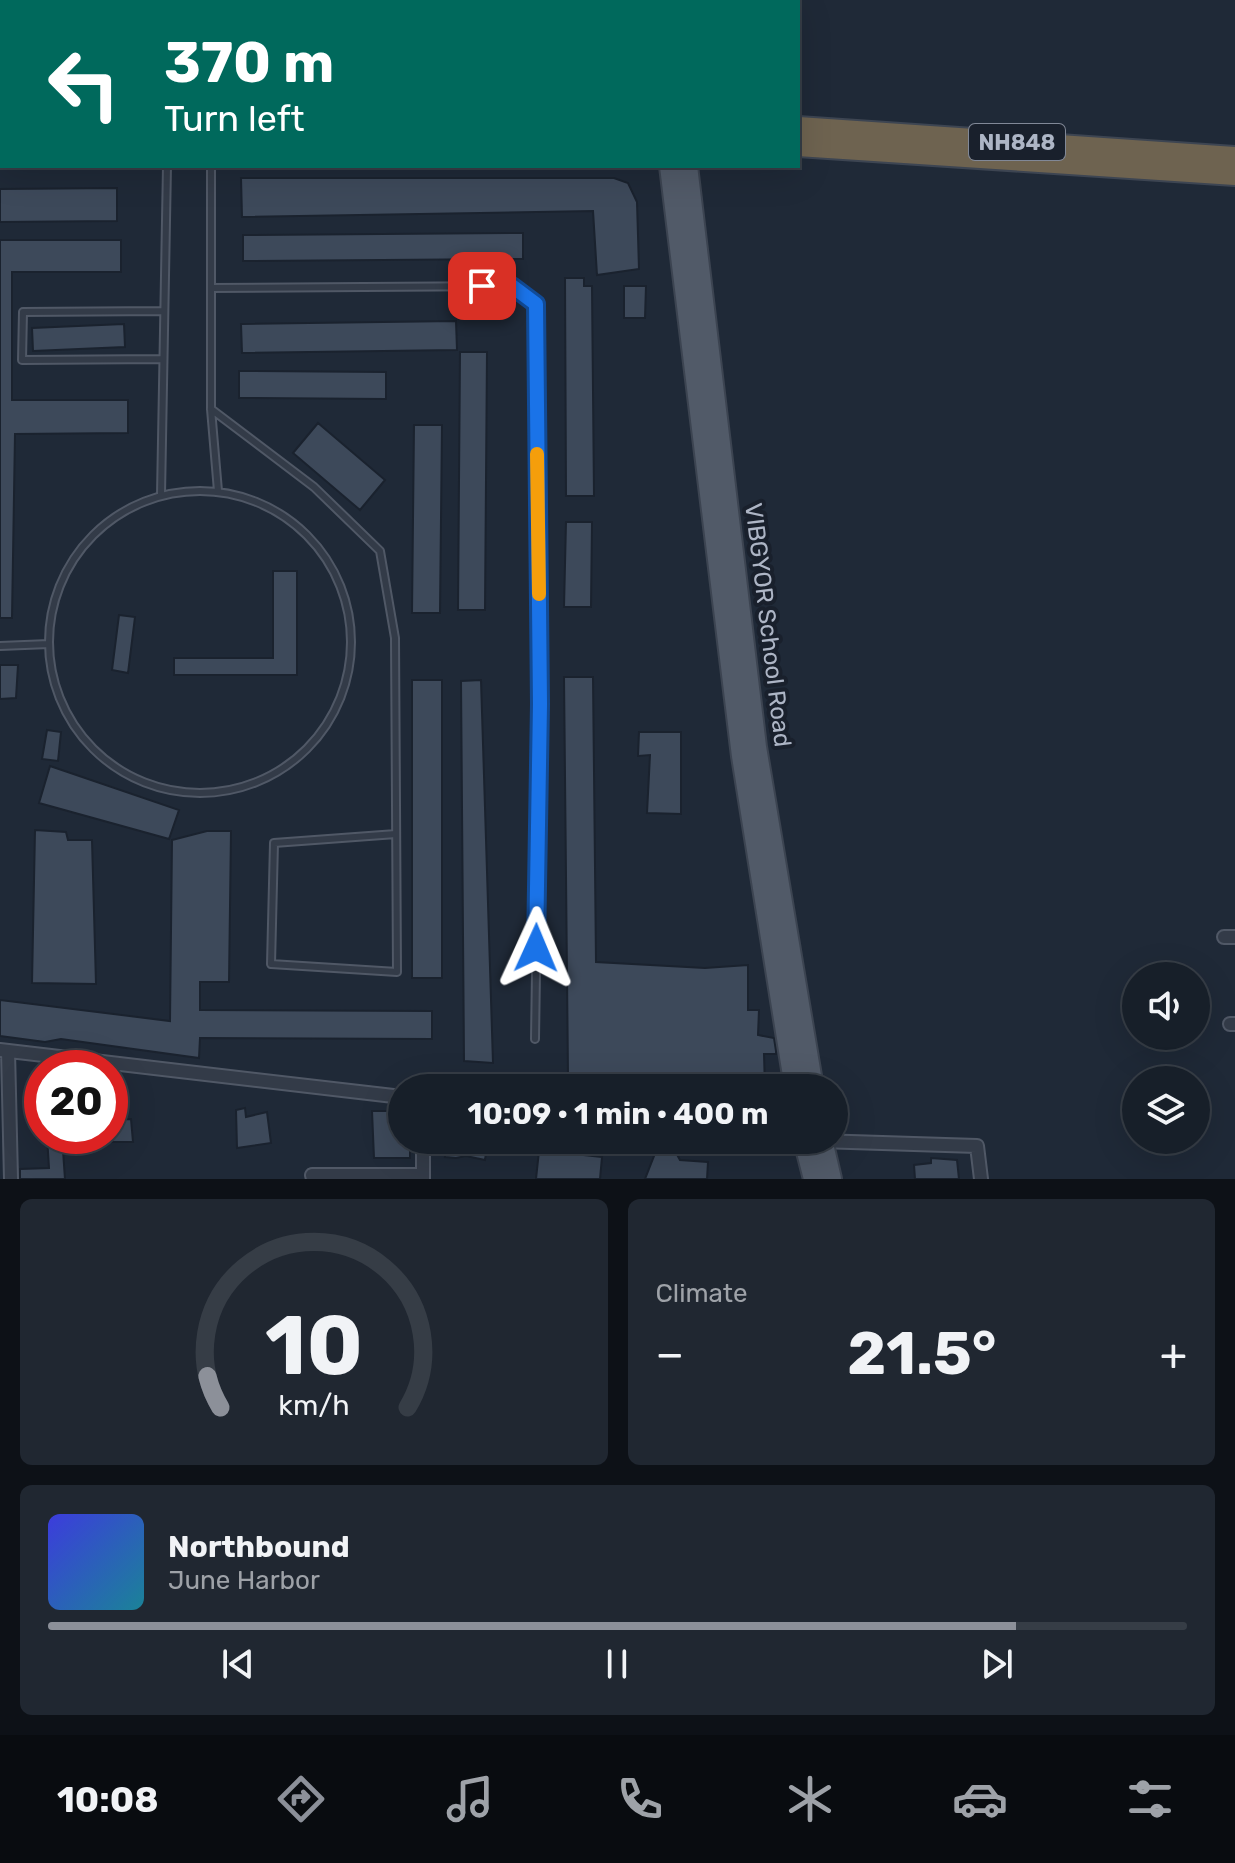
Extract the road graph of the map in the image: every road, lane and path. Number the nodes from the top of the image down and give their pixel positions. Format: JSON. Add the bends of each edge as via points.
{"nodes":[{"id":1,"x":800,"y":128,"type":"edge"},
{"id":2,"x":800,"y":145,"type":"edge"},
{"id":3,"x":1235,"y":158,"type":"edge"},
{"id":4,"x":167,"y":168,"type":"edge"},
{"id":5,"x":211,"y":168,"type":"edge"},
{"id":6,"x":670,"y":168,"type":"edge"},
{"id":7,"x":687,"y":168,"type":"edge"},
{"id":8,"x":1235,"y":174,"type":"edge"},
{"id":9,"x":211,"y":288,"type":"junction"},
{"id":10,"x":164,"y":311,"type":"junction"},
{"id":11,"x":163,"y":359,"type":"junction"},
{"id":12,"x":211,"y":409,"type":"junction"},
{"id":13,"x":218,"y":491,"type":"junction"},
{"id":14,"x":161,"y":495,"type":"junction"},
{"id":15,"x":49,"y":644,"type":"junction"},
{"id":16,"x":0,"y":646,"type":"edge"},
{"id":17,"x":396,"y":834,"type":"junction"},
{"id":18,"x":535,"y":1039,"type":"dead end"},
{"id":19,"x":4,"y":1051,"type":"edge"},
{"id":20,"x":793,"y":1074,"type":"edge"},
{"id":21,"x":811,"y":1074,"type":"edge"},
{"id":22,"x":388,"y":1095,"type":"edge"},
{"id":23,"x":848,"y":1141,"type":"edge"},
{"id":24,"x":423,"y":1154,"type":"edge"},
{"id":25,"x":814,"y":1154,"type":"edge"},
{"id":26,"x":820,"y":1154,"type":"edge"},
{"id":27,"x":423,"y":1177,"type":"edge"},
{"id":28,"x":11,"y":1179,"type":"edge"},
{"id":29,"x":313,"y":1179,"type":"edge"},
{"id":30,"x":814,"y":1179,"type":"edge"},
{"id":31,"x":831,"y":1179,"type":"edge"},
{"id":32,"x":981,"y":1179,"type":"edge"}],
"edges":[{"from":1,"to":3,"type":"highway","number":"NH848"},
{"from":2,"to":8,"type":"highway","number":"NH848"},
{"from":4,"to":10,"type":"lane"},
{"from":5,"to":9,"type":"lane"},
{"from":6,"to":20,"type":"main road","name":"VIBGYOR School Road","via":[[742,756]]},
{"from":7,"to":21,"type":"main road","name":"VIBGYOR School Road","via":[[756,747]]},
{"from":9,"to":12,"type":"lane"},
{"from":9,"to":18,"type":"lane","via":[[512,286],[536,304],[540,704]]},
{"from":10,"to":11,"type":"lane"},
{"from":10,"to":11,"type":"lane","via":[[23,312],[22,360]]},
{"from":11,"to":14,"type":"lane"},
{"from":12,"to":13,"type":"lane"},
{"from":12,"to":17,"type":"lane","via":[[314,487],[380,551],[395,638]]},
{"from":13,"to":14,"type":"lane"},
{"from":13,"to":15,"type":"lane","via":[[254,500],[296,526],[335,574],[348,609],[346,683],[331,718],[309,748],[280,771],[247,787],[210,794],[173,792],[137,781],[106,762],[79,735],[61,703]]},
{"from":14,"to":15,"type":"lane","via":[[126,509],[96,531],[72,559],[56,593]]},
{"from":15,"to":16,"type":"lane"},
{"from":17,"to":17,"type":"lane","via":[[397,972],[271,964],[274,843]]},
{"from":19,"to":22,"type":"street"},
{"from":19,"to":28,"type":"street"},
{"from":23,"to":32,"type":"street","via":[[977,1146]]},
{"from":24,"to":27,"type":"street"},
{"from":25,"to":30,"type":"main road"},
{"from":26,"to":31,"type":"main road"},
{"from":27,"to":29,"type":"street","via":[[312,1175]]}]}
